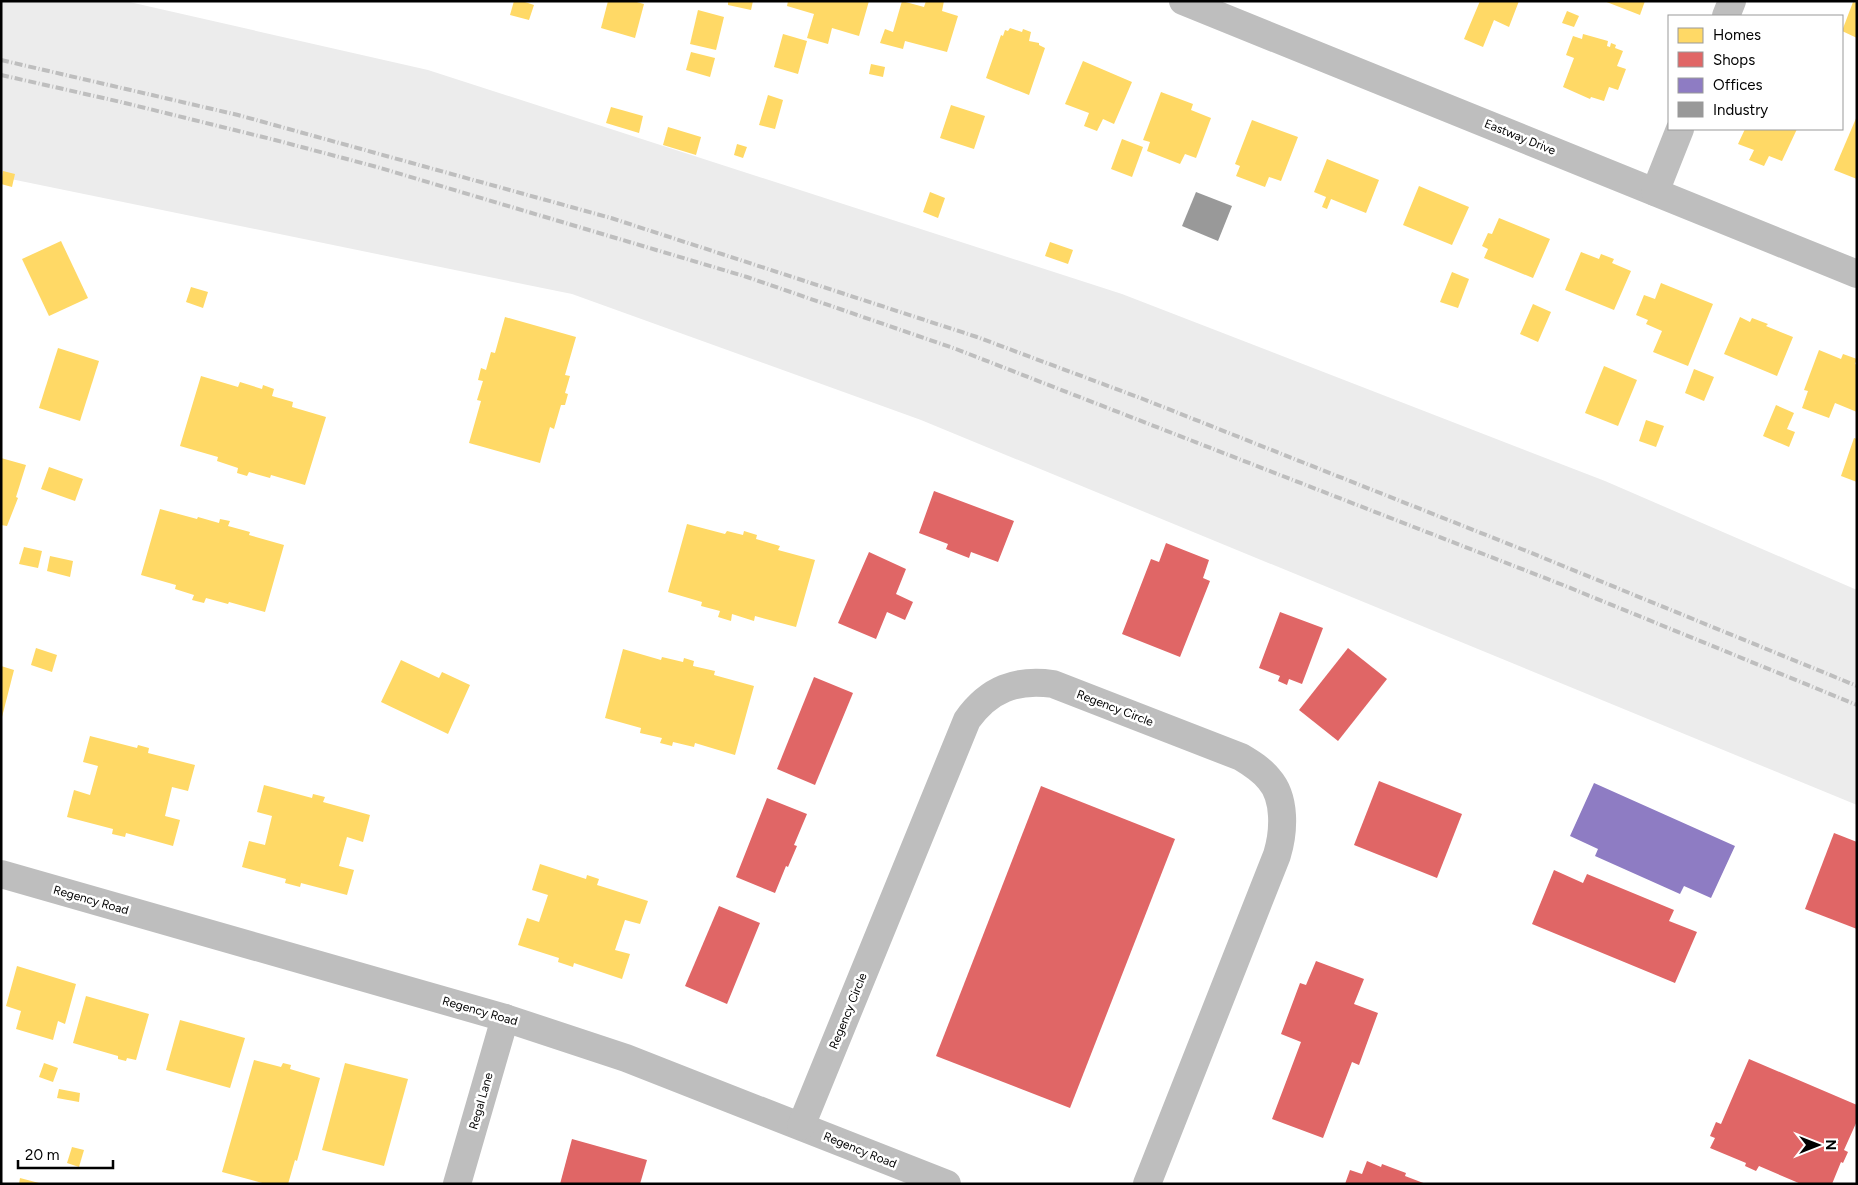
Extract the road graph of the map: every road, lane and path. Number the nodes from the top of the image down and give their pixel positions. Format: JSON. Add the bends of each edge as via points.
{"nodes":[{"id":1,"x":1183,"y":1,"type":"edge"},
{"id":2,"x":1732,"y":1,"type":"edge"},
{"id":3,"x":1726,"y":15,"type":"edge"},
{"id":4,"x":1680,"y":130,"type":"edge"},
{"id":5,"x":1655,"y":192,"type":"junction"},
{"id":6,"x":1857,"y":274,"type":"edge"},
{"id":7,"x":1,"y":874,"type":"edge"},
{"id":8,"x":505,"y":1018,"type":"junction"},
{"id":9,"x":801,"y":1126,"type":"junction"},
{"id":10,"x":457,"y":1184,"type":"edge"},
{"id":11,"x":947,"y":1184,"type":"edge"},
{"id":12,"x":1147,"y":1184,"type":"edge"}],
"edges":[{"from":1,"to":5,"type":"street","name":"Eastway Drive"},
{"from":2,"to":3,"type":"street"},
{"from":4,"to":5,"type":"street"},
{"from":5,"to":6,"type":"street","name":"Eastway Drive"},
{"from":7,"to":8,"type":"street","name":"Regency Road"},
{"from":8,"to":9,"type":"street","name":"Regency Road","via":[[626,1058]]},
{"from":8,"to":10,"type":"street","name":"Regal Lane"},
{"from":9,"to":11,"type":"street","name":"Regency Road"},
{"from":9,"to":12,"type":"street","name":"Regency Circle","via":[[967,720],[985,700],[1005,688],[1020,683],[1053,684],[1241,757],[1270,780],[1279,799],[1283,823],[1277,855]]}]}
